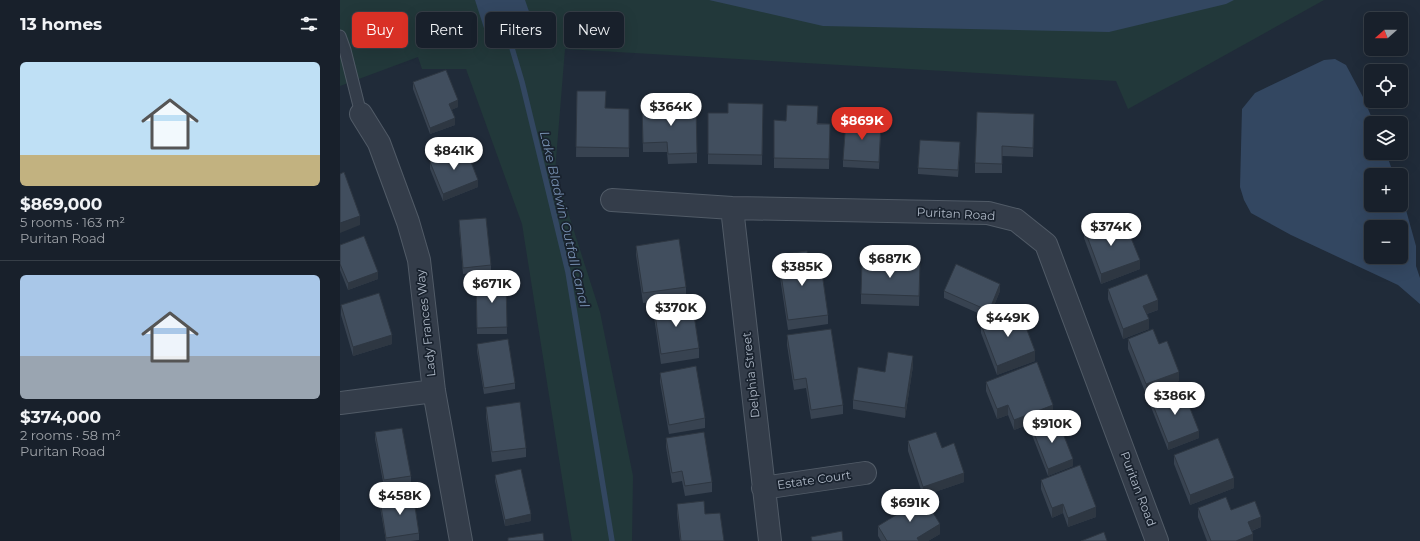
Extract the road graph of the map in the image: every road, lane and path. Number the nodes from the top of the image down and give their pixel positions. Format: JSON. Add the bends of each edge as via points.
{"nodes":[{"id":1,"x":340,"y":36,"type":"edge"},
{"id":2,"x":343,"y":51,"type":"edge"},
{"id":3,"x":361,"y":114,"type":"joint"},
{"id":4,"x":612,"y":200,"type":"dead end"},
{"id":5,"x":732,"y":208,"type":"junction"},
{"id":6,"x":434,"y":391,"type":"junction"},
{"id":7,"x":340,"y":403,"type":"edge"},
{"id":8,"x":865,"y":473,"type":"dead end"},
{"id":9,"x":763,"y":488,"type":"junction"},
{"id":10,"x":461,"y":541,"type":"edge"},
{"id":11,"x":770,"y":541,"type":"edge"},
{"id":12,"x":1157,"y":541,"type":"edge"}],
"edges":[{"from":1,"to":2,"type":"lane"},
{"from":2,"to":3,"type":"lane"},
{"from":3,"to":6,"type":"street","name":"Lady Frances Way","via":[[379,143],[419,260]]},
{"from":4,"to":5,"type":"street","name":"Puritan Road"},
{"from":5,"to":9,"type":"street","name":"Delphia Street"},
{"from":5,"to":12,"type":"street","name":"Puritan Road","via":[[988,213],[1016,220],[1046,244]]},
{"from":6,"to":7,"type":"street"},
{"from":6,"to":10,"type":"street","name":"Lady Frances Way"},
{"from":8,"to":9,"type":"street","name":"Estate Court"},
{"from":9,"to":11,"type":"street","name":"Delphia Street"}]}
